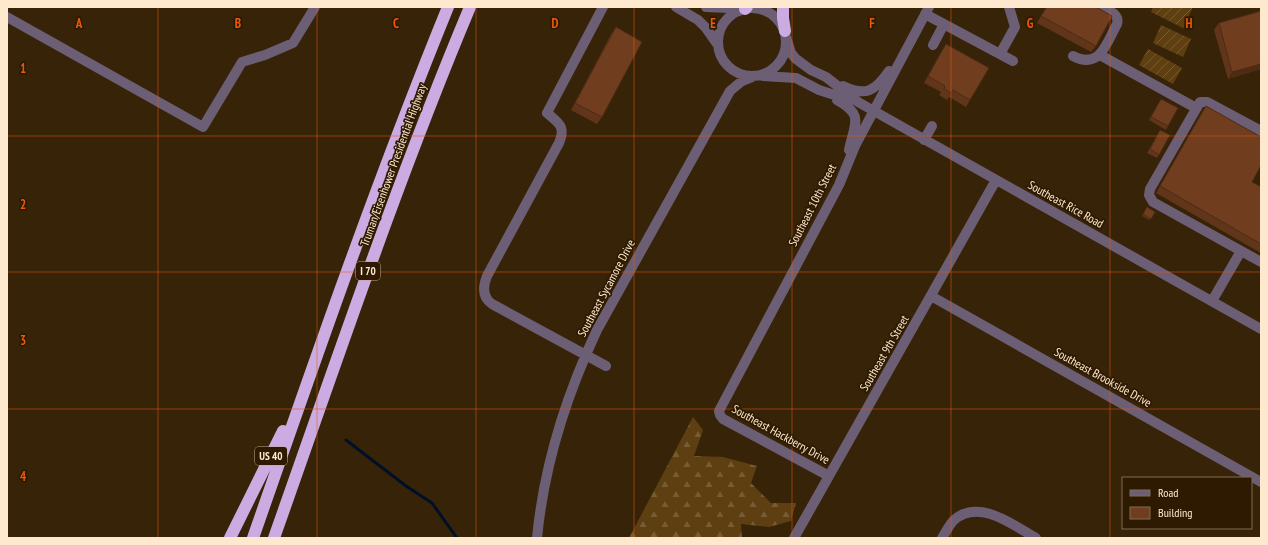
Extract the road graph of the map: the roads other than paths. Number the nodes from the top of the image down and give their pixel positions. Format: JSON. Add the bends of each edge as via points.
{"nodes":[{"id":1,"x":315,"y":7,"type":"edge"},
{"id":2,"x":448,"y":7,"type":"edge"},
{"id":3,"x":470,"y":7,"type":"edge"},
{"id":4,"x":603,"y":7,"type":"edge"},
{"id":5,"x":676,"y":7,"type":"edge"},
{"id":6,"x":706,"y":7,"type":"edge"},
{"id":7,"x":783,"y":7,"type":"edge"},
{"id":8,"x":1009,"y":7,"type":"edge"},
{"id":9,"x":1102,"y":7,"type":"edge"},
{"id":10,"x":744,"y":9,"type":"edge"},
{"id":11,"x":927,"y":10,"type":"edge"},
{"id":12,"x":7,"y":17,"type":"edge"},
{"id":13,"x":944,"y":24,"type":"junction"},
{"id":14,"x":786,"y":34,"type":"junction"},
{"id":15,"x":718,"y":44,"type":"junction"},
{"id":16,"x":933,"y":45,"type":"dead end"},
{"id":17,"x":908,"y":47,"type":"junction"},
{"id":18,"x":1000,"y":54,"type":"junction"},
{"id":19,"x":1100,"y":55,"type":"junction"},
{"id":20,"x":1073,"y":56,"type":"dead end"},
{"id":21,"x":1013,"y":60,"type":"dead end"},
{"id":22,"x":757,"y":76,"type":"junction"},
{"id":23,"x":826,"y":77,"type":"junction"},
{"id":24,"x":819,"y":90,"type":"junction"},
{"id":25,"x":858,"y":102,"type":"junction"},
{"id":26,"x":1196,"y":108,"type":"junction"},
{"id":27,"x":874,"y":111,"type":"junction"},
{"id":28,"x":932,"y":126,"type":"dead end"},
{"id":29,"x":1261,"y":131,"type":"edge"},
{"id":30,"x":924,"y":140,"type":"junction"},
{"id":31,"x":847,"y":166,"type":"junction"},
{"id":32,"x":996,"y":180,"type":"junction"},
{"id":33,"x":1241,"y":251,"type":"junction"},
{"id":34,"x":1261,"y":262,"type":"edge"},
{"id":35,"x":932,"y":296,"type":"junction"},
{"id":36,"x":1212,"y":301,"type":"junction"},
{"id":37,"x":1261,"y":329,"type":"edge"},
{"id":38,"x":586,"y":354,"type":"junction"},
{"id":39,"x":606,"y":366,"type":"dead end"},
{"id":40,"x":311,"y":374,"type":"junction"},
{"id":41,"x":720,"y":415,"type":"joint"},
{"id":42,"x":829,"y":476,"type":"junction"},
{"id":43,"x":1261,"y":482,"type":"edge"},
{"id":44,"x":230,"y":538,"type":"edge"},
{"id":45,"x":253,"y":538,"type":"edge"},
{"id":46,"x":274,"y":538,"type":"edge"},
{"id":47,"x":537,"y":538,"type":"edge"},
{"id":48,"x":794,"y":538,"type":"edge"},
{"id":49,"x":942,"y":538,"type":"edge"},
{"id":50,"x":1036,"y":538,"type":"edge"}],
"edges":[{"from":1,"to":12,"type":"street","via":[[293,43],[242,62],[203,127]]},
{"from":2,"to":40,"type":"highway","name":"Truman/Eisenhower Presidential Highway","number":"I 70","via":[[380,181]]},
{"from":3,"to":46,"type":"highway","name":"Truman/Eisenhower Presidential Highway","number":"I 70","via":[[403,176]]},
{"from":4,"to":38,"type":"street","via":[[547,113],[560,125],[562,136],[487,276],[484,288],[492,304]]},
{"from":5,"to":15,"type":"street","via":[[698,20]]},
{"from":6,"to":10,"type":"street"},
{"from":7,"to":14,"type":"highway"},
{"from":8,"to":18,"type":"street","via":[[1015,27]]},
{"from":9,"to":19,"type":"street","via":[[1117,16],[1118,20]]},
{"from":10,"to":14,"type":"street","via":[[753,8],[769,12],[779,20]]},
{"from":10,"to":15,"type":"street","via":[[725,22],[719,33]]},
{"from":11,"to":13,"type":"street"},
{"from":11,"to":17,"type":"street","name":"Southeast 10th Street"},
{"from":13,"to":16,"type":"street"},
{"from":13,"to":18,"type":"street"},
{"from":14,"to":22,"type":"street","via":[[786,49],[781,61],[772,70]]},
{"from":14,"to":23,"type":"street","name":"Southeast Rice Road","via":[[791,53],[796,59]]},
{"from":15,"to":22,"type":"street","via":[[722,59],[732,70],[745,76]]},
{"from":17,"to":23,"type":"street","via":[[880,84],[869,90],[852,90]]},
{"from":17,"to":27,"type":"street","name":"Southeast 10th Street"},
{"from":18,"to":21,"type":"street"},
{"from":19,"to":20,"type":"street","via":[[1093,60]]},
{"from":19,"to":26,"type":"street"},
{"from":22,"to":24,"type":"street","name":"Southeast Rice Road","via":[[796,78]]},
{"from":22,"to":38,"type":"street","name":"Southeast Sycamore Drive","via":[[742,81],[730,91],[605,314]]},
{"from":23,"to":25,"type":"street","name":"Southeast Rice Road"},
{"from":24,"to":25,"type":"street","name":"Southeast Rice Road"},
{"from":24,"to":31,"type":"street","via":[[847,106],[855,119],[856,126],[848,151]]},
{"from":25,"to":27,"type":"street","name":"Southeast Rice Road"},
{"from":26,"to":29,"type":"street","via":[[1200,102],[1207,102]]},
{"from":26,"to":33,"type":"street","via":[[1149,195],[1153,202]]},
{"from":27,"to":30,"type":"street","name":"Southeast Rice Road"},
{"from":27,"to":31,"type":"street","name":"Southeast 10th Street"},
{"from":28,"to":30,"type":"street"},
{"from":30,"to":32,"type":"street","name":"Southeast Rice Road"},
{"from":31,"to":41,"type":"street","name":"Southeast 10th Street","via":[[720,408]]},
{"from":32,"to":35,"type":"street","name":"Southeast 9th Street"},
{"from":32,"to":36,"type":"street","name":"Southeast Rice Road"},
{"from":33,"to":34,"type":"street"},
{"from":33,"to":36,"type":"street"},
{"from":35,"to":42,"type":"street","name":"Southeast 9th Street"},
{"from":35,"to":43,"type":"street","name":"Southeast Brookside Drive"},
{"from":36,"to":37,"type":"street","name":"Southeast Rice Road"},
{"from":38,"to":39,"type":"street"},
{"from":38,"to":47,"type":"street","name":"Southeast Sycamore Drive","via":[[557,431],[543,491]]},
{"from":40,"to":44,"type":"highway","number":"US 40"},
{"from":40,"to":45,"type":"highway","name":"Truman/Eisenhower Presidential Highway","number":"I 70"},
{"from":41,"to":42,"type":"street","name":"Southeast Hackberry Drive"},
{"from":42,"to":48,"type":"street","name":"Southeast 9th Street"},
{"from":49,"to":50,"type":"street","via":[[956,519],[971,512],[993,514]]}]}
